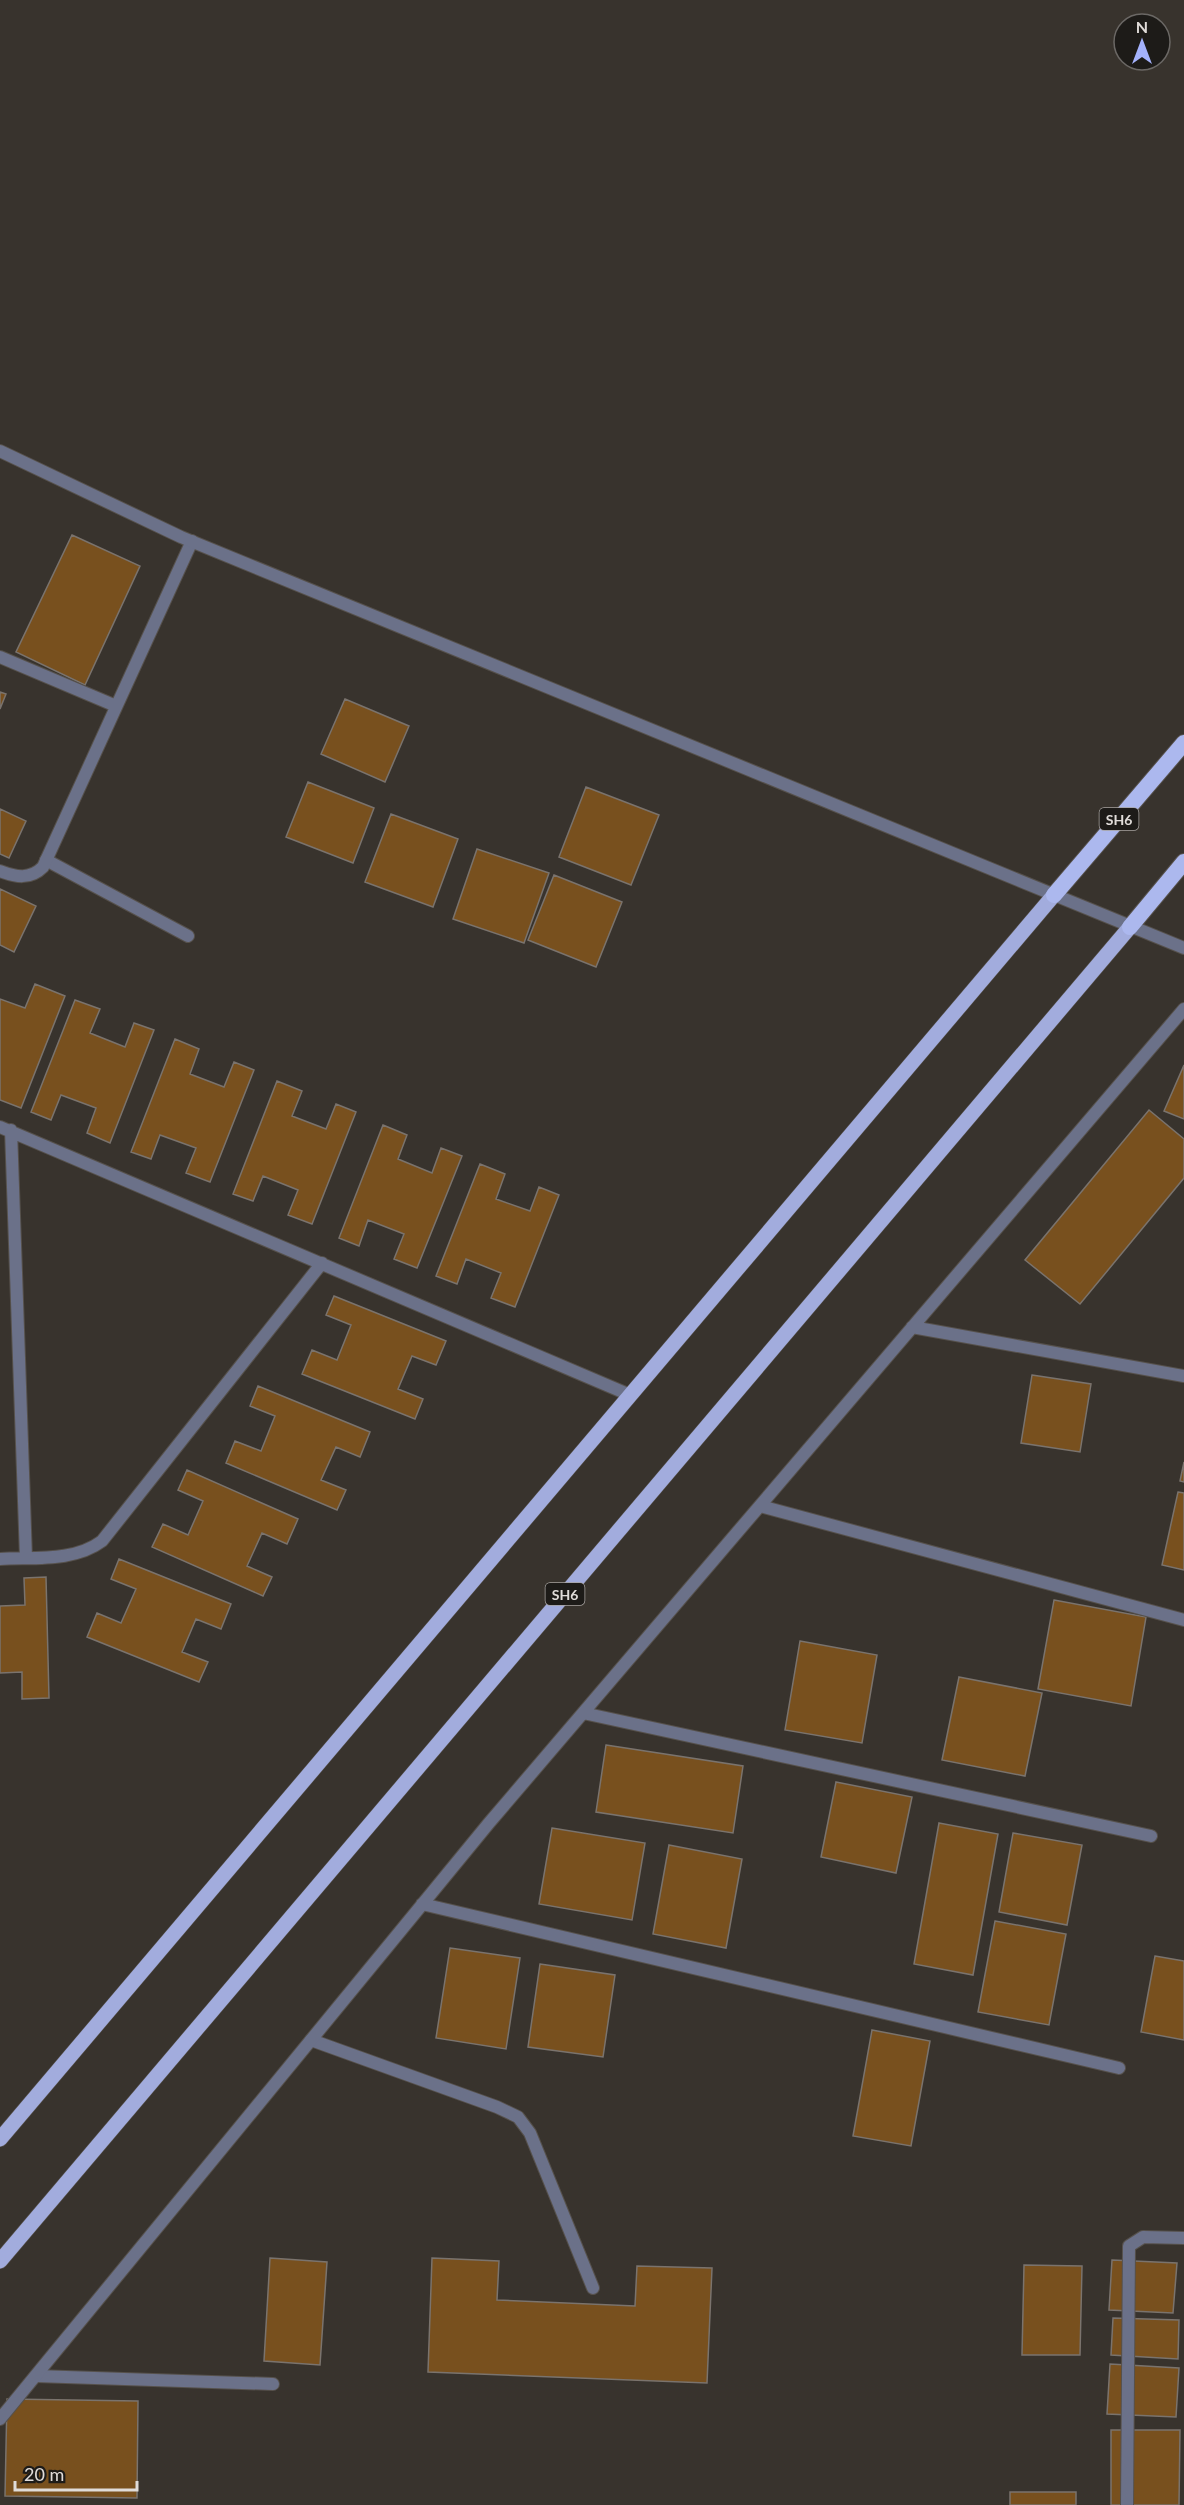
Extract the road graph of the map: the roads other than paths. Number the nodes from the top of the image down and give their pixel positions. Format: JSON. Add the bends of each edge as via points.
{"nodes":[{"id":1,"x":0,"y":451,"type":"edge"},
{"id":2,"x":192,"y":541,"type":"junction"},
{"id":3,"x":0,"y":657,"type":"edge"},
{"id":4,"x":116,"y":706,"type":"junction"},
{"id":5,"x":1184,"y":743,"type":"edge"},
{"id":6,"x":46,"y":860,"type":"junction"},
{"id":7,"x":1184,"y":862,"type":"edge"},
{"id":8,"x":0,"y":871,"type":"edge"},
{"id":9,"x":1054,"y":895,"type":"junction"},
{"id":10,"x":1130,"y":927,"type":"junction"},
{"id":11,"x":188,"y":936,"type":"dead end"},
{"id":12,"x":1184,"y":948,"type":"edge"},
{"id":13,"x":1184,"y":1009,"type":"edge"},
{"id":14,"x":6,"y":1129,"type":"edge"},
{"id":15,"x":322,"y":1263,"type":"junction"},
{"id":16,"x":912,"y":1327,"type":"junction"},
{"id":17,"x":1184,"y":1376,"type":"edge"},
{"id":18,"x":630,"y":1395,"type":"junction"},
{"id":19,"x":760,"y":1506,"type":"junction"},
{"id":20,"x":26,"y":1558,"type":"junction"},
{"id":21,"x":0,"y":1559,"type":"edge"},
{"id":22,"x":1184,"y":1620,"type":"edge"},
{"id":23,"x":583,"y":1713,"type":"junction"},
{"id":24,"x":1151,"y":1836,"type":"dead end"},
{"id":25,"x":422,"y":1904,"type":"junction"},
{"id":26,"x":311,"y":2040,"type":"junction"},
{"id":27,"x":1119,"y":2068,"type":"dead end"},
{"id":28,"x":0,"y":2139,"type":"edge"},
{"id":29,"x":1184,"y":2238,"type":"edge"},
{"id":30,"x":0,"y":2261,"type":"edge"},
{"id":31,"x":593,"y":2288,"type":"dead end"},
{"id":32,"x":36,"y":2376,"type":"junction"},
{"id":33,"x":273,"y":2384,"type":"dead end"},
{"id":34,"x":0,"y":2419,"type":"edge"},
{"id":35,"x":1127,"y":2505,"type":"edge"}],
"edges":[{"from":1,"to":2,"type":"street"},
{"from":2,"to":4,"type":"street"},
{"from":2,"to":9,"type":"street"},
{"from":3,"to":4,"type":"street"},
{"from":4,"to":6,"type":"street"},
{"from":5,"to":9,"type":"highway","number":"SH6"},
{"from":6,"to":8,"type":"street","via":[[35,875],[25,877]]},
{"from":6,"to":11,"type":"street"},
{"from":7,"to":10,"type":"highway","number":"SH6"},
{"from":9,"to":10,"type":"street"},
{"from":9,"to":18,"type":"main road","number":"SH6"},
{"from":10,"to":12,"type":"street"},
{"from":10,"to":30,"type":"main road","number":"SH6"},
{"from":13,"to":16,"type":"street"},
{"from":14,"to":15,"type":"street"},
{"from":14,"to":20,"type":"street"},
{"from":15,"to":18,"type":"street"},
{"from":15,"to":20,"type":"street","via":[[102,1541],[77,1555]]},
{"from":16,"to":17,"type":"street"},
{"from":16,"to":19,"type":"street"},
{"from":18,"to":28,"type":"main road","number":"SH6"},
{"from":19,"to":22,"type":"street"},
{"from":19,"to":23,"type":"street"},
{"from":20,"to":21,"type":"street"},
{"from":23,"to":24,"type":"street"},
{"from":23,"to":25,"type":"street"},
{"from":25,"to":26,"type":"street"},
{"from":25,"to":27,"type":"street"},
{"from":26,"to":31,"type":"street","via":[[518,2117],[530,2133]]},
{"from":26,"to":32,"type":"street"},
{"from":29,"to":35,"type":"street","via":[[1143,2237],[1129,2246]]},
{"from":32,"to":33,"type":"street"},
{"from":32,"to":34,"type":"street"}]}
